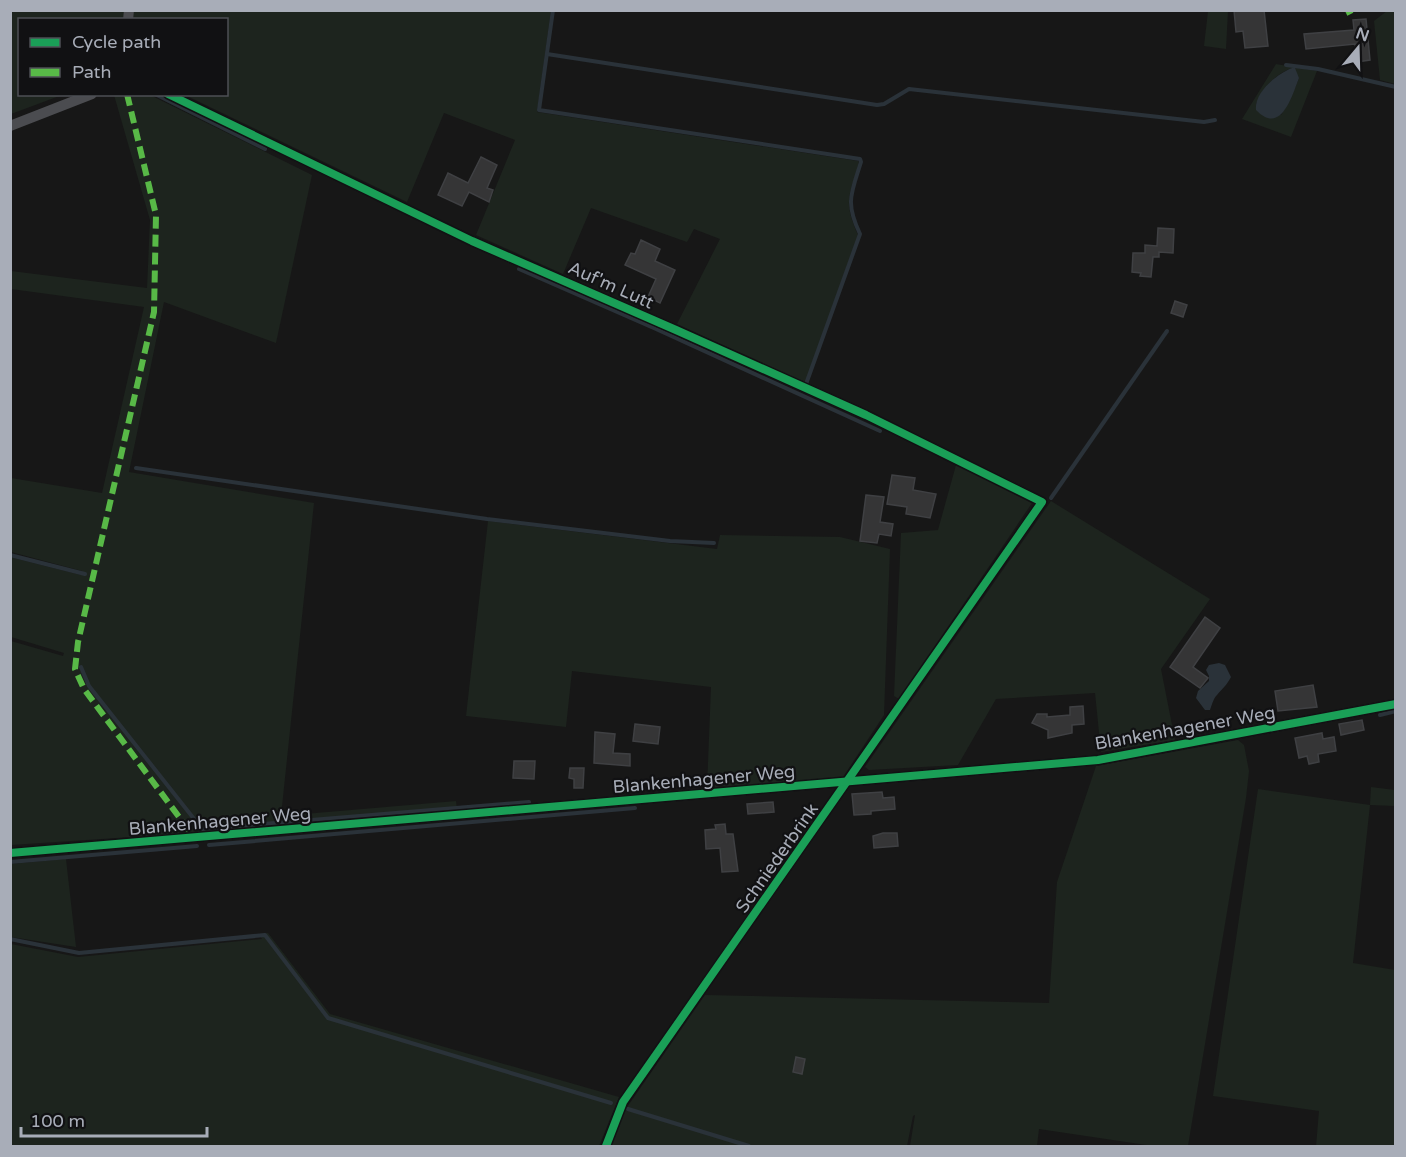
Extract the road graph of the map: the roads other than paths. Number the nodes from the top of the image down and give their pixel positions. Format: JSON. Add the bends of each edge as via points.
{"nodes":[{"id":1,"x":87,"y":96,"type":"edge"},
{"id":2,"x":172,"y":96,"type":"edge"},
{"id":3,"x":10,"y":126,"type":"edge"},
{"id":4,"x":1042,"y":502,"type":"joint"},
{"id":5,"x":1395,"y":704,"type":"edge"},
{"id":6,"x":848,"y":782,"type":"junction"},
{"id":7,"x":10,"y":853,"type":"edge"},
{"id":8,"x":606,"y":1146,"type":"edge"}],
"edges":[{"from":1,"to":3,"type":"street"},
{"from":2,"to":4,"type":"street","name":"Auf'm Lutt","via":[[472,241],[866,415]]},
{"from":4,"to":6,"type":"street","name":"Schniederbrink"},
{"from":5,"to":6,"type":"street","name":"Blankenhagener Weg","via":[[1098,760]]},
{"from":6,"to":7,"type":"street","name":"Blankenhagener Weg"},
{"from":6,"to":8,"type":"street","name":"Schniederbrink","via":[[623,1102]]}]}
